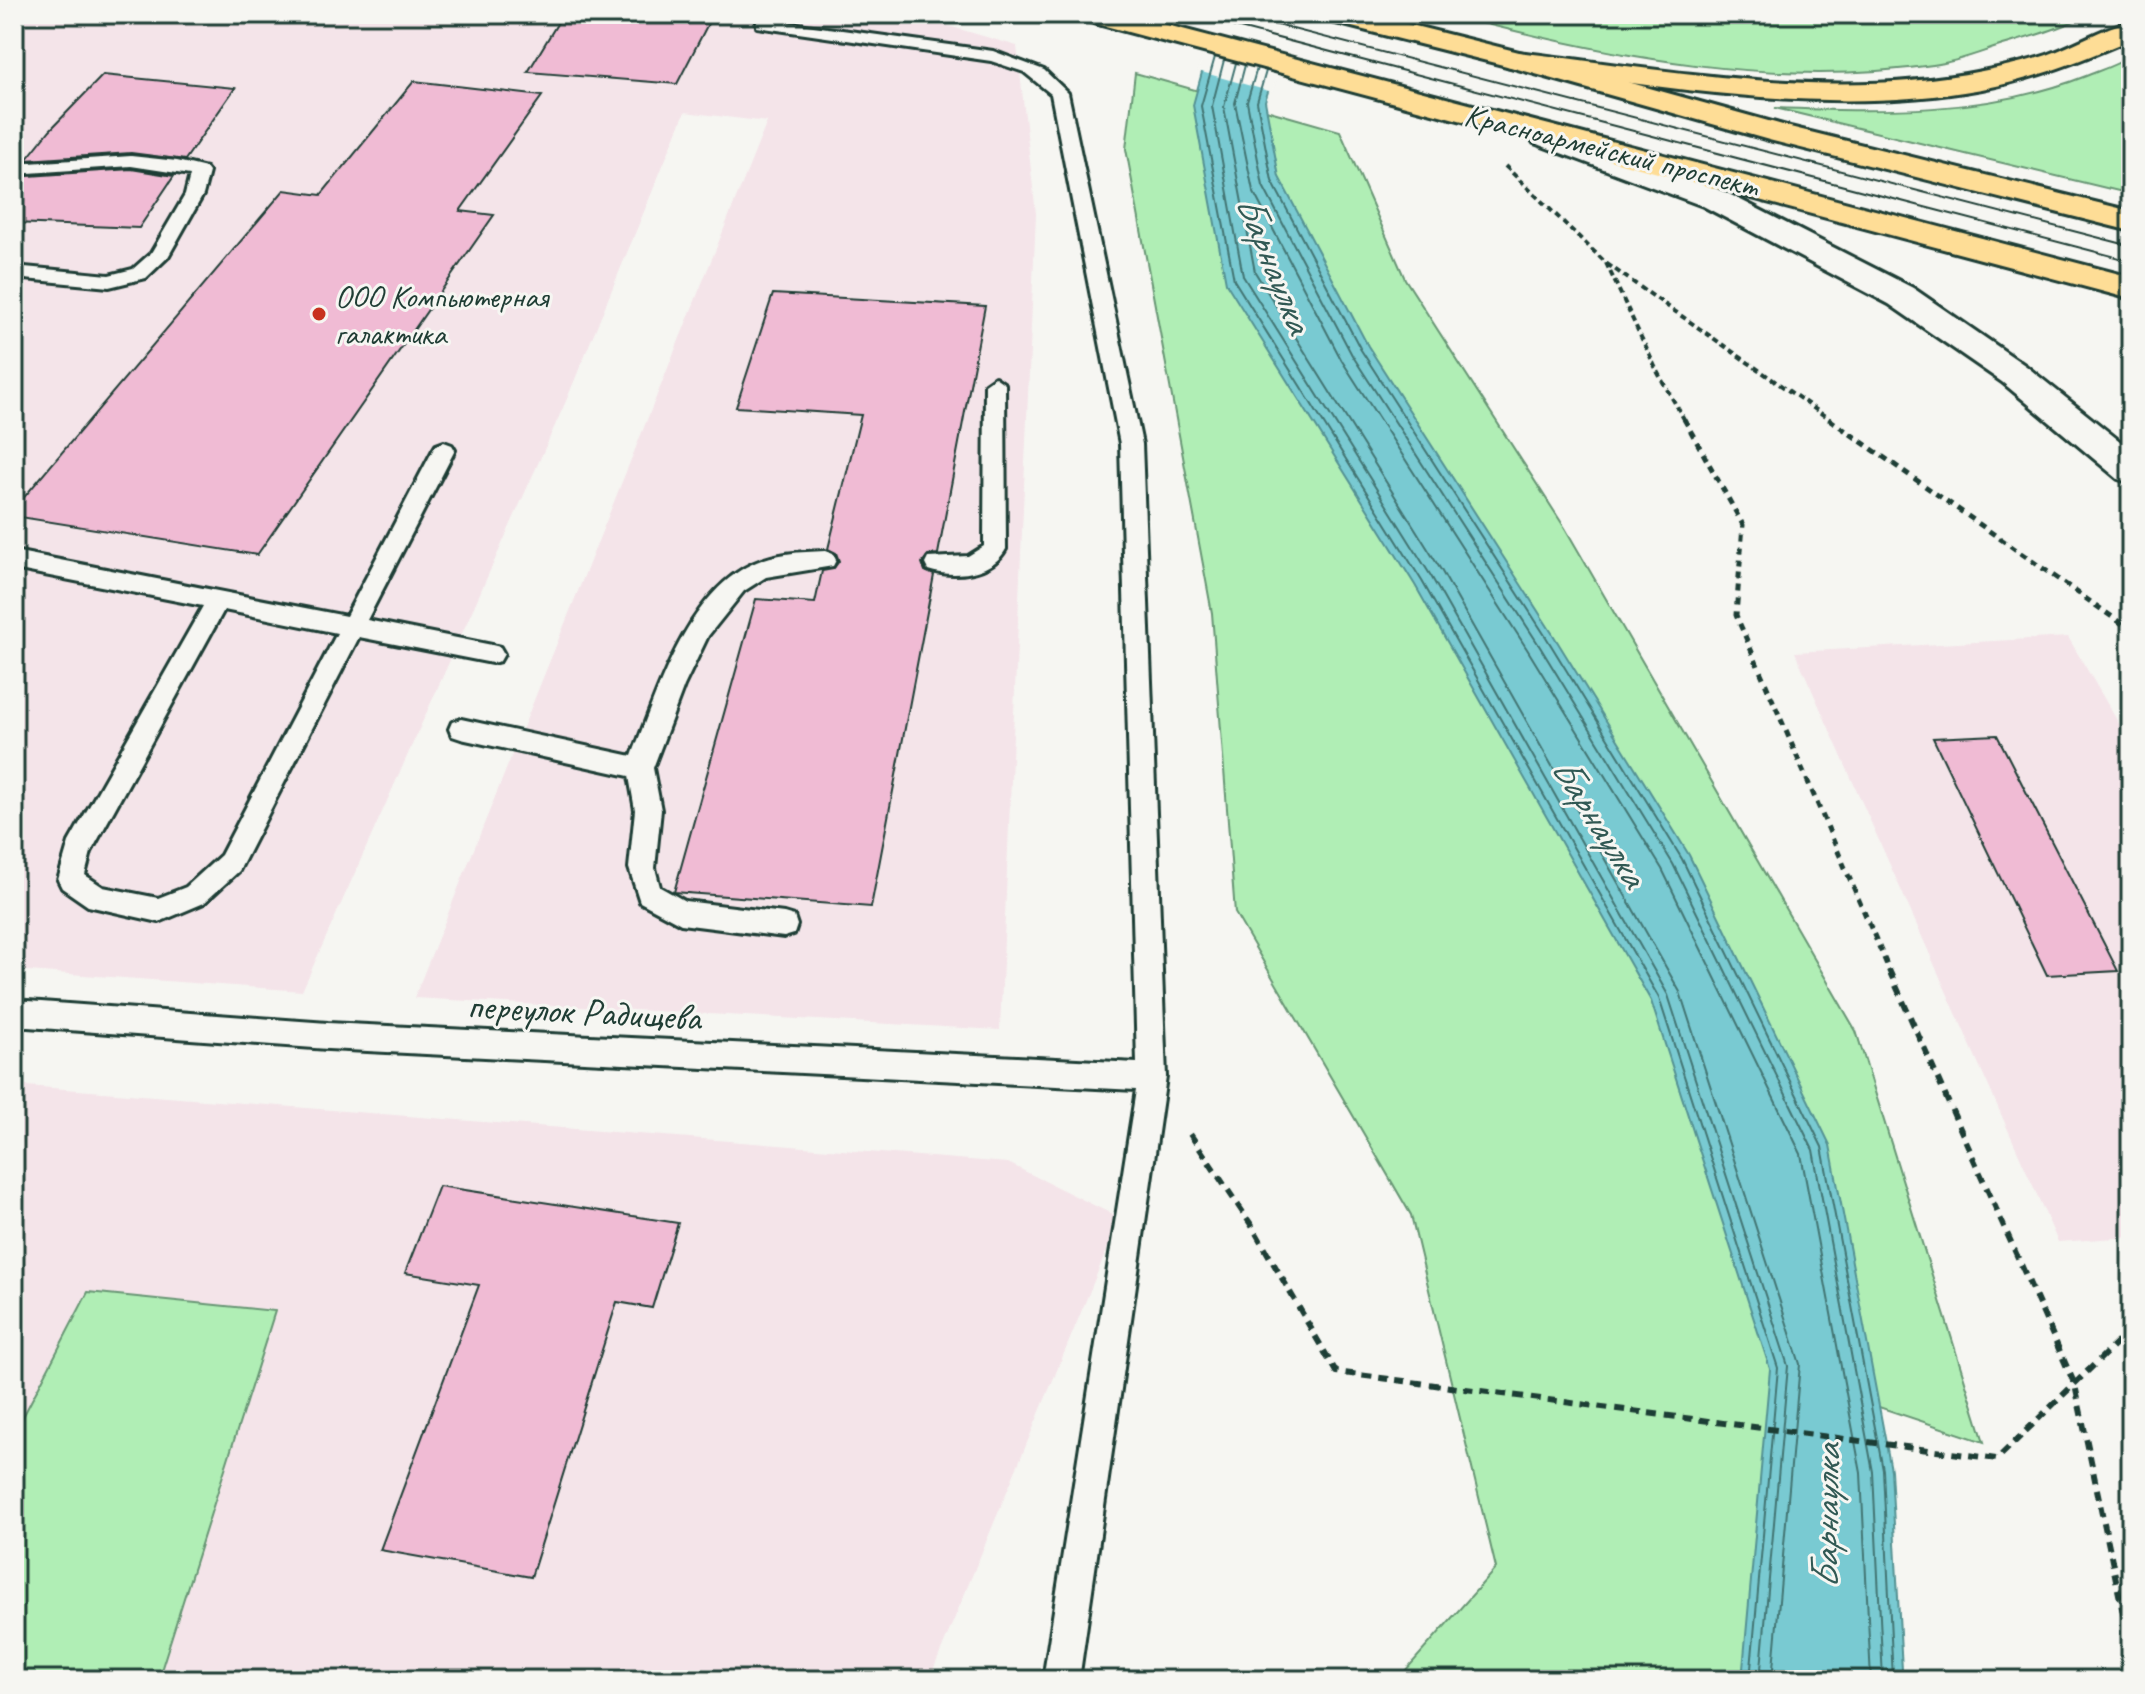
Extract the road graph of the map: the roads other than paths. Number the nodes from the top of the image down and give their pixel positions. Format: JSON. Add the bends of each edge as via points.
{"nodes":[{"id":1,"x":1093,"y":14,"type":"edge"},
{"id":2,"x":1334,"y":14,"type":"edge"},
{"id":3,"x":763,"y":24,"type":"dead end"},
{"id":4,"x":2131,"y":29,"type":"edge"},
{"id":5,"x":1517,"y":60,"type":"junction"},
{"id":6,"x":1512,"y":125,"type":"junction"},
{"id":7,"x":14,"y":169,"type":"edge"},
{"id":8,"x":2131,"y":221,"type":"edge"},
{"id":9,"x":14,"y":272,"type":"edge"},
{"id":10,"x":2131,"y":288,"type":"edge"},
{"id":11,"x":995,"y":384,"type":"dead end"},
{"id":12,"x":444,"y":450,"type":"dead end"},
{"id":13,"x":2131,"y":470,"type":"edge"},
{"id":14,"x":14,"y":560,"type":"edge"},
{"id":15,"x":825,"y":560,"type":"dead end"},
{"id":16,"x":936,"y":564,"type":"dead end"},
{"id":17,"x":218,"y":600,"type":"junction"},
{"id":18,"x":351,"y":626,"type":"junction"},
{"id":19,"x":492,"y":654,"type":"dead end"},
{"id":20,"x":461,"y":729,"type":"dead end"},
{"id":21,"x":640,"y":768,"type":"junction"},
{"id":22,"x":784,"y":925,"type":"dead end"},
{"id":23,"x":14,"y":1013,"type":"edge"},
{"id":24,"x":1152,"y":1077,"type":"junction"},
{"id":25,"x":1061,"y":1680,"type":"edge"}],
"edges":[{"from":1,"to":6,"type":"main road","name":"Красноармейский проспект"},
{"from":2,"to":5,"type":"main road","name":"Красноармейский проспект"},
{"from":3,"to":24,"type":"lane","via":[[993,56],[1046,76],[1059,93],[1131,444]]},
{"from":4,"to":5,"type":"main road","via":[[2025,73],[1938,89],[1865,94],[1741,86]]},
{"from":5,"to":8,"type":"main road","name":"Красноармейский проспект","via":[[1780,134]]},
{"from":6,"to":10,"type":"main road","name":"Красноармейский проспект"},
{"from":6,"to":13,"type":"main road","via":[[1714,199],[1901,296],[2014,374]]},
{"from":7,"to":9,"type":"lane","via":[[138,160],[200,172],[194,195],[158,257],[139,274],[109,281]]},
{"from":11,"to":16,"type":"lane","via":[[995,549],[983,563]]},
{"from":12,"to":18,"type":"lane"},
{"from":14,"to":17,"type":"lane"},
{"from":15,"to":21,"type":"lane","via":[[787,561],[758,571],[723,596],[697,633]]},
{"from":17,"to":18,"type":"lane"},
{"from":17,"to":18,"type":"lane","via":[[78,850],[71,880],[97,898],[159,910],[195,895],[230,863]]},
{"from":18,"to":19,"type":"lane"},
{"from":20,"to":21,"type":"lane"},
{"from":21,"to":22,"type":"lane","via":[[648,810],[642,868],[649,894],[681,912]]},
{"from":23,"to":24,"type":"lane","name":"переулок Радищева","via":[[328,1036]]},
{"from":24,"to":25,"type":"lane"}]}
